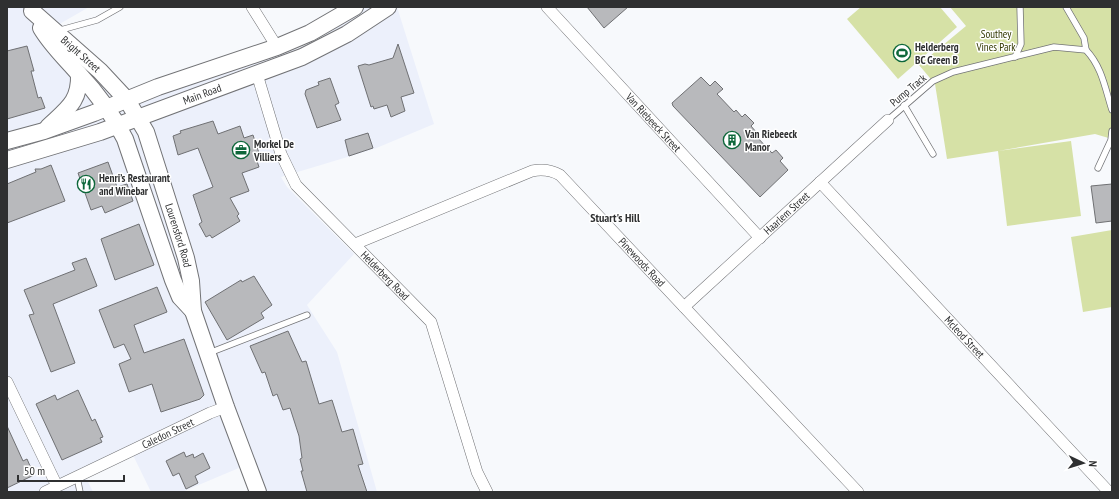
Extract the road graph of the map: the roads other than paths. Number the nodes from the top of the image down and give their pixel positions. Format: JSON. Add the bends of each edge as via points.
{"nodes":[{"id":1,"x":120,"y":7,"type":"edge"},
{"id":2,"x":252,"y":7,"type":"edge"},
{"id":3,"x":355,"y":7,"type":"edge"},
{"id":4,"x":388,"y":7,"type":"edge"},
{"id":5,"x":547,"y":7,"type":"edge"},
{"id":6,"x":1020,"y":7,"type":"edge"},
{"id":7,"x":1066,"y":7,"type":"edge"},
{"id":8,"x":31,"y":9,"type":"edge"},
{"id":9,"x":54,"y":31,"type":"junction"},
{"id":10,"x":277,"y":47,"type":"junction"},
{"id":11,"x":1086,"y":50,"type":"junction"},
{"id":12,"x":1015,"y":57,"type":"junction"},
{"id":13,"x":79,"y":74,"type":"junction"},
{"id":14,"x":257,"y":74,"type":"junction"},
{"id":15,"x":126,"y":100,"type":"junction"},
{"id":16,"x":904,"y":105,"type":"junction"},
{"id":17,"x":107,"y":108,"type":"junction"},
{"id":18,"x":1112,"y":110,"type":"edge"},
{"id":19,"x":138,"y":117,"type":"junction"},
{"id":20,"x":888,"y":120,"type":"joint"},
{"id":21,"x":118,"y":125,"type":"junction"},
{"id":22,"x":44,"y":131,"type":"junction"},
{"id":23,"x":1112,"y":131,"type":"edge"},
{"id":24,"x":7,"y":141,"type":"edge"},
{"id":25,"x":933,"y":154,"type":"dead end"},
{"id":26,"x":7,"y":160,"type":"edge"},
{"id":27,"x":1098,"y":168,"type":"dead end"},
{"id":28,"x":820,"y":182,"type":"junction"},
{"id":29,"x":760,"y":238,"type":"junction"},
{"id":30,"x":355,"y":244,"type":"junction"},
{"id":31,"x":684,"y":307,"type":"junction"},
{"id":32,"x":193,"y":311,"type":"junction"},
{"id":33,"x":307,"y":315,"type":"dead end"},
{"id":34,"x":207,"y":354,"type":"junction"},
{"id":35,"x":7,"y":382,"type":"edge"},
{"id":36,"x":226,"y":407,"type":"junction"},
{"id":37,"x":77,"y":477,"type":"junction"},
{"id":38,"x":57,"y":486,"type":"junction"},
{"id":39,"x":45,"y":492,"type":"edge"},
{"id":40,"x":80,"y":492,"type":"edge"},
{"id":41,"x":258,"y":492,"type":"edge"},
{"id":42,"x":487,"y":492,"type":"edge"},
{"id":43,"x":858,"y":492,"type":"edge"},
{"id":44,"x":1109,"y":492,"type":"edge"}],
"edges":[{"from":1,"to":9,"type":"lane","via":[[97,20]]},
{"from":2,"to":10,"type":"street"},
{"from":3,"to":10,"type":"street","name":"Main Road","via":[[310,33]]},
{"from":4,"to":14,"type":"street","name":"Main Road","via":[[347,34]]},
{"from":5,"to":29,"type":"street","name":"Van Riebeeck Street"},
{"from":6,"to":12,"type":"lane","via":[[1021,44]]},
{"from":7,"to":11,"type":"lane","via":[[1084,38]]},
{"from":8,"to":9,"type":"street","name":"Bright Street"},
{"from":8,"to":13,"type":"street","name":"Bright Street","via":[[48,39]]},
{"from":9,"to":15,"type":"street","name":"Bright Street","via":[[100,71]]},
{"from":10,"to":15,"type":"street","name":"Main Road"},
{"from":11,"to":12,"type":"lane","name":"Pump Track","via":[[1054,47]]},
{"from":11,"to":18,"type":"lane","via":[[1100,68]]},
{"from":12,"to":16,"type":"lane","name":"Pump Track","via":[[953,72],[932,82]]},
{"from":13,"to":17,"type":"street","name":"Bright Street"},
{"from":13,"to":22,"type":"street","via":[[80,88],[71,106]]},
{"from":14,"to":19,"type":"street","name":"Main Road"},
{"from":14,"to":30,"type":"street","name":"Helderberg Road","via":[[281,154],[291,178]]},
{"from":15,"to":17,"type":"street","name":"Main Road"},
{"from":15,"to":19,"type":"street","name":"Bright Street"},
{"from":16,"to":20,"type":"lane","name":"Pump Track"},
{"from":16,"to":25,"type":"lane"},
{"from":17,"to":21,"type":"street","name":"Bright Street"},
{"from":17,"to":22,"type":"street","name":"Main Road"},
{"from":19,"to":21,"type":"street","name":"Main Road"},
{"from":19,"to":32,"type":"street","name":"Lourensford Road","via":[[146,132],[186,258],[192,281]]},
{"from":20,"to":28,"type":"street","name":"Haarlem Street"},
{"from":21,"to":26,"type":"street","name":"Main Road"},
{"from":21,"to":32,"type":"street","name":"Lourensford Road","via":[[173,280],[180,296]]},
{"from":22,"to":24,"type":"street","name":"Main Road"},
{"from":23,"to":27,"type":"lane","via":[[1111,140]]},
{"from":28,"to":29,"type":"street","name":"Haarlem Street"},
{"from":28,"to":44,"type":"street","name":"Mcleod Street"},
{"from":29,"to":31,"type":"street","name":"Haarlem Street"},
{"from":30,"to":31,"type":"street","name":"Pinewoods Road","via":[[532,171],[549,170],[560,175]]},
{"from":30,"to":42,"type":"street","name":"Helderberg Road","via":[[431,322],[477,472]]},
{"from":31,"to":43,"type":"street","name":"Pinewoods Road"},
{"from":32,"to":34,"type":"street","name":"Lourensford Road"},
{"from":33,"to":34,"type":"lane"},
{"from":34,"to":36,"type":"street","name":"Lourensford Road"},
{"from":35,"to":38,"type":"street"},
{"from":36,"to":37,"type":"street","name":"Caledon Street"},
{"from":36,"to":41,"type":"street","name":"Lourensford Road"},
{"from":37,"to":38,"type":"street","name":"Caledon Street"},
{"from":37,"to":40,"type":"lane"},
{"from":38,"to":39,"type":"street","name":"Caledon Street"}]}
